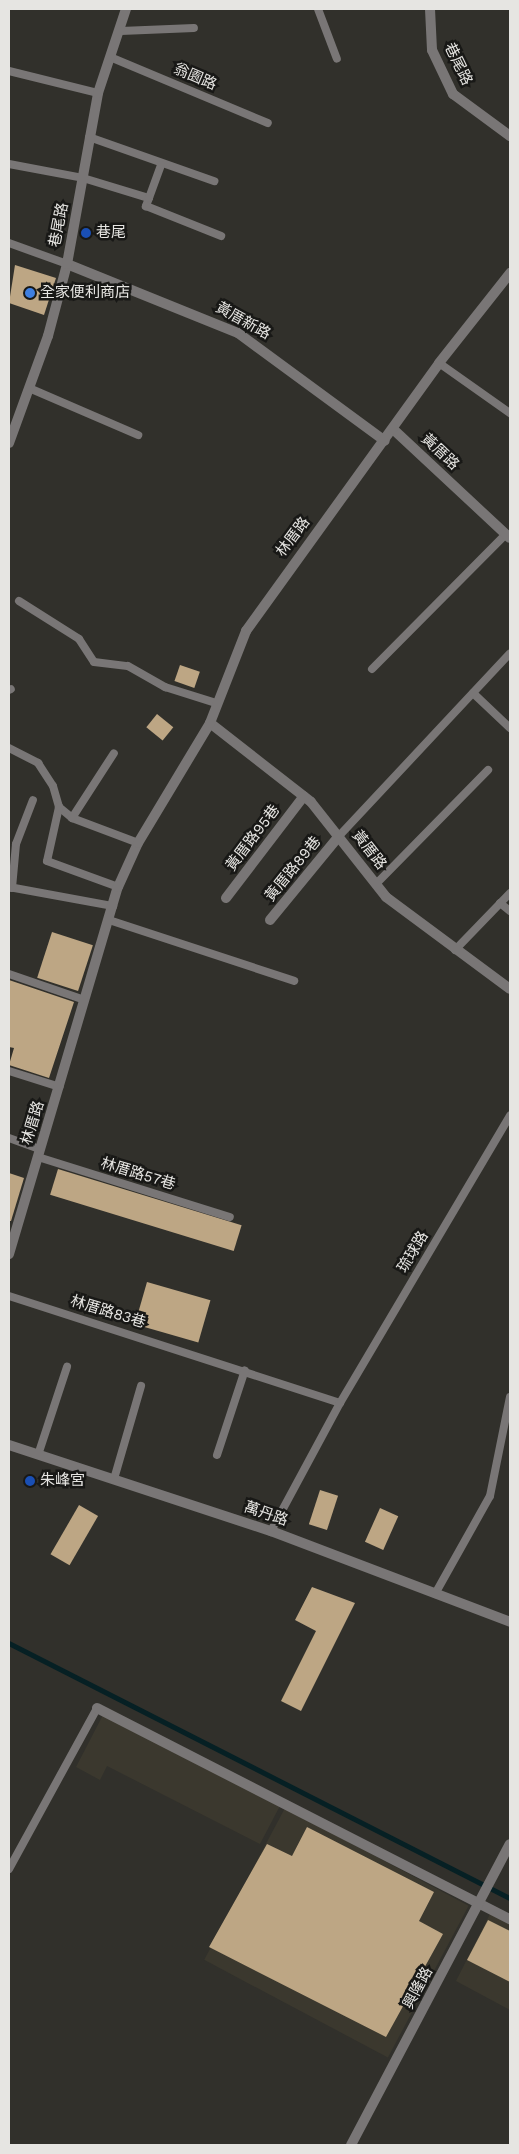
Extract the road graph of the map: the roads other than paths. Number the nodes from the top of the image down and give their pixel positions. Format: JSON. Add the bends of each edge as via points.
{"nodes":[{"id":1,"x":126,"y":9,"type":"edge"},
{"id":2,"x":318,"y":9,"type":"edge"},
{"id":3,"x":430,"y":9,"type":"edge"},
{"id":4,"x":194,"y":28,"type":"dead end"},
{"id":5,"x":121,"y":31,"type":"junction"},
{"id":6,"x":110,"y":57,"type":"junction"},
{"id":7,"x":337,"y":59,"type":"dead end"},
{"id":8,"x":9,"y":71,"type":"edge"},
{"id":9,"x":98,"y":93,"type":"junction"},
{"id":10,"x":268,"y":123,"type":"dead end"},
{"id":11,"x":510,"y":136,"type":"edge"},
{"id":12,"x":89,"y":137,"type":"junction"},
{"id":13,"x":9,"y":164,"type":"edge"},
{"id":14,"x":161,"y":165,"type":"junction"},
{"id":15,"x":83,"y":178,"type":"junction"},
{"id":16,"x":214,"y":181,"type":"dead end"},
{"id":17,"x":149,"y":198,"type":"junction"},
{"id":18,"x":221,"y":236,"type":"dead end"},
{"id":19,"x":9,"y":243,"type":"edge"},
{"id":20,"x":67,"y":264,"type":"junction"},
{"id":21,"x":510,"y":273,"type":"edge"},
{"id":22,"x":439,"y":363,"type":"junction"},
{"id":23,"x":29,"y":388,"type":"junction"},
{"id":24,"x":510,"y":412,"type":"edge"},
{"id":25,"x":394,"y":430,"type":"junction"},
{"id":26,"x":138,"y":434,"type":"dead end"},
{"id":27,"x":385,"y":441,"type":"junction"},
{"id":28,"x":9,"y":443,"type":"edge"},
{"id":29,"x":508,"y":536,"type":"edge"},
{"id":30,"x":19,"y":601,"type":"dead end"},
{"id":31,"x":510,"y":653,"type":"edge"},
{"id":32,"x":372,"y":669,"type":"dead end"},
{"id":33,"x":473,"y":693,"type":"junction"},
{"id":34,"x":216,"y":703,"type":"junction"},
{"id":35,"x":210,"y":723,"type":"junction"},
{"id":36,"x":510,"y":728,"type":"edge"},
{"id":37,"x":9,"y":748,"type":"edge"},
{"id":38,"x":114,"y":754,"type":"dead end"},
{"id":39,"x":488,"y":770,"type":"dead end"},
{"id":40,"x":304,"y":796,"type":"junction"},
{"id":41,"x":33,"y":800,"type":"dead end"},
{"id":42,"x":59,"y":807,"type":"junction"},
{"id":43,"x":72,"y":818,"type":"junction"},
{"id":44,"x":339,"y":836,"type":"junction"},
{"id":45,"x":138,"y":843,"type":"junction"},
{"id":46,"x":376,"y":884,"type":"junction"},
{"id":47,"x":11,"y":887,"type":"edge"},
{"id":48,"x":118,"y":887,"type":"junction"},
{"id":49,"x":510,"y":893,"type":"edge"},
{"id":50,"x":226,"y":898,"type":"dead end"},
{"id":51,"x":500,"y":903,"type":"junction"},
{"id":52,"x":113,"y":906,"type":"junction"},
{"id":53,"x":510,"y":911,"type":"edge"},
{"id":54,"x":109,"y":920,"type":"junction"},
{"id":55,"x":270,"y":920,"type":"dead end"},
{"id":56,"x":455,"y":950,"type":"junction"},
{"id":57,"x":9,"y":974,"type":"edge"},
{"id":58,"x":294,"y":981,"type":"dead end"},
{"id":59,"x":510,"y":988,"type":"edge"},
{"id":60,"x":85,"y":1000,"type":"junction"},
{"id":61,"x":9,"y":1071,"type":"edge"},
{"id":62,"x":60,"y":1088,"type":"junction"},
{"id":63,"x":510,"y":1115,"type":"edge"},
{"id":64,"x":9,"y":1138,"type":"edge"},
{"id":65,"x":39,"y":1153,"type":"junction"},
{"id":66,"x":230,"y":1217,"type":"dead end"},
{"id":67,"x":9,"y":1254,"type":"edge"},
{"id":68,"x":9,"y":1296,"type":"edge"},
{"id":69,"x":68,"y":1367,"type":"dead end"},
{"id":70,"x":245,"y":1370,"type":"junction"},
{"id":71,"x":141,"y":1386,"type":"dead end"},
{"id":72,"x":510,"y":1397,"type":"edge"},
{"id":73,"x":340,"y":1403,"type":"junction"},
{"id":74,"x":9,"y":1445,"type":"edge"},
{"id":75,"x":38,"y":1454,"type":"junction"},
{"id":76,"x":217,"y":1455,"type":"dead end"},
{"id":77,"x":114,"y":1478,"type":"junction"},
{"id":78,"x":271,"y":1531,"type":"junction"},
{"id":79,"x":435,"y":1594,"type":"junction"},
{"id":80,"x":510,"y":1622,"type":"edge"},
{"id":81,"x":96,"y":1708,"type":"joint"},
{"id":82,"x":510,"y":1844,"type":"edge"},
{"id":83,"x":9,"y":1869,"type":"edge"},
{"id":84,"x":479,"y":1904,"type":"junction"},
{"id":85,"x":510,"y":1919,"type":"edge"},
{"id":86,"x":351,"y":2145,"type":"edge"}],
"edges":[{"from":1,"to":5,"type":"street","name":"巷尾路"},
{"from":2,"to":7,"type":"lane"},
{"from":3,"to":11,"type":"street","name":"巷尾路","via":[[432,50],[453,94]]},
{"from":4,"to":5,"type":"lane"},
{"from":5,"to":6,"type":"street","name":"巷尾路"},
{"from":6,"to":9,"type":"street","name":"巷尾路"},
{"from":6,"to":10,"type":"lane","name":"翁園路"},
{"from":8,"to":9,"type":"lane"},
{"from":9,"to":12,"type":"street","name":"巷尾路"},
{"from":12,"to":14,"type":"lane"},
{"from":12,"to":15,"type":"street","name":"巷尾路"},
{"from":13,"to":15,"type":"lane"},
{"from":14,"to":16,"type":"lane"},
{"from":14,"to":17,"type":"lane"},
{"from":15,"to":17,"type":"lane"},
{"from":15,"to":20,"type":"street","name":"巷尾路"},
{"from":17,"to":18,"type":"lane","via":[[146,206]]},
{"from":19,"to":20,"type":"lane"},
{"from":20,"to":23,"type":"street","name":"巷尾路"},
{"from":20,"to":27,"type":"street","name":"黃厝新路","via":[[238,333]]},
{"from":21,"to":22,"type":"street","name":"林厝路"},
{"from":22,"to":24,"type":"lane"},
{"from":22,"to":25,"type":"street","name":"林厝路"},
{"from":23,"to":26,"type":"lane"},
{"from":23,"to":28,"type":"street","name":"巷尾路"},
{"from":25,"to":27,"type":"street","name":"林厝路"},
{"from":25,"to":29,"type":"street","name":"黃厝路"},
{"from":27,"to":34,"type":"street","name":"林厝路","via":[[246,631]]},
{"from":29,"to":32,"type":"lane"},
{"from":30,"to":34,"type":"lane","via":[[79,639],[94,662],[128,666],[165,687]]},
{"from":31,"to":33,"type":"lane"},
{"from":33,"to":36,"type":"lane"},
{"from":33,"to":44,"type":"lane"},
{"from":34,"to":35,"type":"street","name":"林厝路"},
{"from":35,"to":40,"type":"street","name":"黃厝路"},
{"from":35,"to":45,"type":"street","name":"林厝路"},
{"from":37,"to":42,"type":"lane","via":[[38,763],[53,786]]},
{"from":38,"to":43,"type":"lane"},
{"from":39,"to":46,"type":"lane"},
{"from":40,"to":44,"type":"street","name":"黃厝路"},
{"from":40,"to":50,"type":"street","name":"黃厝路95巷"},
{"from":41,"to":47,"type":"lane","via":[[16,844]]},
{"from":42,"to":43,"type":"lane"},
{"from":42,"to":48,"type":"lane","via":[[47,861]]},
{"from":43,"to":45,"type":"lane"},
{"from":44,"to":46,"type":"street","name":"黃厝路"},
{"from":44,"to":55,"type":"street","name":"黃厝路89巷"},
{"from":45,"to":48,"type":"street","name":"林厝路"},
{"from":46,"to":56,"type":"street","name":"黃厝路"},
{"from":47,"to":52,"type":"lane"},
{"from":48,"to":52,"type":"street","name":"林厝路"},
{"from":49,"to":51,"type":"lane"},
{"from":51,"to":53,"type":"lane"},
{"from":51,"to":56,"type":"lane"},
{"from":52,"to":54,"type":"street","name":"林厝路"},
{"from":54,"to":58,"type":"lane"},
{"from":54,"to":60,"type":"street","name":"林厝路"},
{"from":56,"to":59,"type":"street","name":"黃厝路"},
{"from":57,"to":60,"type":"lane"},
{"from":60,"to":62,"type":"street","name":"林厝路"},
{"from":61,"to":62,"type":"lane"},
{"from":62,"to":65,"type":"street","name":"林厝路"},
{"from":63,"to":73,"type":"lane","name":"琉球路"},
{"from":64,"to":65,"type":"lane","name":"林厝路57巷"},
{"from":65,"to":66,"type":"lane","name":"林厝路57巷"},
{"from":65,"to":67,"type":"street","name":"林厝路"},
{"from":68,"to":70,"type":"lane","name":"林厝路83巷"},
{"from":69,"to":75,"type":"lane"},
{"from":70,"to":73,"type":"lane"},
{"from":70,"to":76,"type":"lane"},
{"from":71,"to":77,"type":"lane"},
{"from":72,"to":79,"type":"lane","via":[[490,1496]]},
{"from":73,"to":78,"type":"lane","name":"琉球路"},
{"from":74,"to":75,"type":"street","name":"萬丹路"},
{"from":75,"to":77,"type":"street","name":"萬丹路"},
{"from":77,"to":78,"type":"street","name":"萬丹路"},
{"from":78,"to":79,"type":"street","name":"萬丹路"},
{"from":79,"to":80,"type":"street","name":"萬丹路"},
{"from":81,"to":83,"type":"lane"},
{"from":81,"to":84,"type":"street"},
{"from":82,"to":84,"type":"street","name":"興隆路"},
{"from":84,"to":85,"type":"street"},
{"from":84,"to":86,"type":"street","name":"興隆路"}]}
